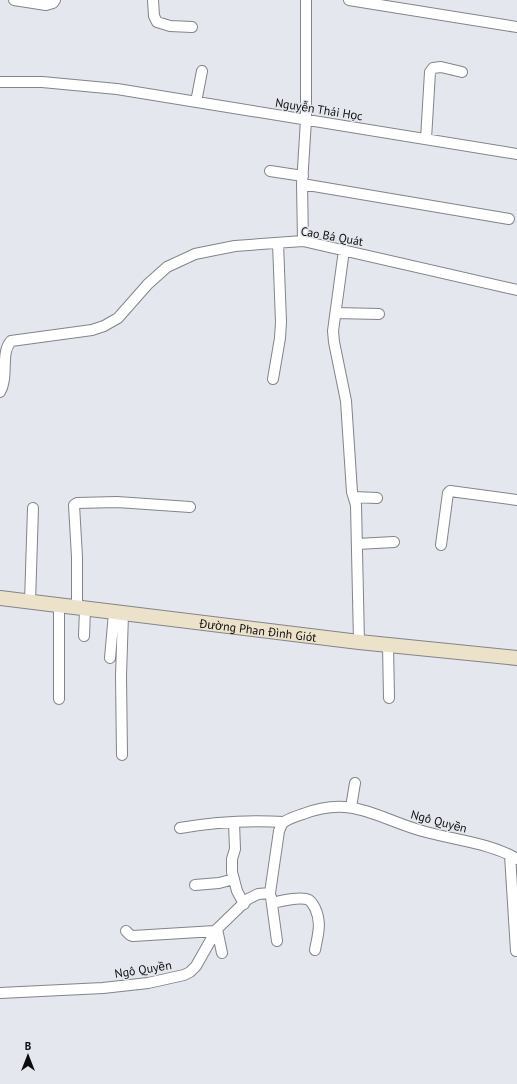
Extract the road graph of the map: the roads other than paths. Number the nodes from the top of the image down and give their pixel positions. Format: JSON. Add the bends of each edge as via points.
{"nodes":[{"id":1,"x":14,"y":0,"type":"edge"},
{"id":2,"x":55,"y":0,"type":"edge"},
{"id":3,"x":153,"y":0,"type":"edge"},
{"id":4,"x":306,"y":0,"type":"edge"},
{"id":5,"x":349,"y":0,"type":"edge"},
{"id":6,"x":192,"y":27,"type":"dead end"},
{"id":7,"x":517,"y":27,"type":"edge"},
{"id":8,"x":202,"y":71,"type":"dead end"},
{"id":9,"x":462,"y":72,"type":"dead end"},
{"id":10,"x":0,"y":82,"type":"edge"},
{"id":11,"x":196,"y":102,"type":"junction"},
{"id":12,"x":306,"y":120,"type":"junction"},
{"id":13,"x":426,"y":139,"type":"junction"},
{"id":14,"x":517,"y":154,"type":"edge"},
{"id":15,"x":270,"y":171,"type":"dead end"},
{"id":16,"x":302,"y":180,"type":"junction"},
{"id":17,"x":509,"y":219,"type":"dead end"},
{"id":18,"x":303,"y":241,"type":"junction"},
{"id":19,"x":278,"y":243,"type":"junction"},
{"id":20,"x":344,"y":250,"type":"junction"},
{"id":21,"x":517,"y":290,"type":"edge"},
{"id":22,"x":336,"y":313,"type":"junction"},
{"id":23,"x":378,"y":314,"type":"dead end"},
{"id":24,"x":273,"y":379,"type":"dead end"},
{"id":25,"x":0,"y":392,"type":"edge"},
{"id":26,"x":354,"y":497,"type":"junction"},
{"id":27,"x":377,"y":498,"type":"dead end"},
{"id":28,"x":517,"y":500,"type":"edge"},
{"id":29,"x":190,"y":507,"type":"dead end"},
{"id":30,"x":33,"y":508,"type":"dead end"},
{"id":31,"x":394,"y":542,"type":"dead end"},
{"id":32,"x":357,"y":544,"type":"junction"},
{"id":33,"x":441,"y":545,"type":"dead end"},
{"id":34,"x":0,"y":598,"type":"edge"},
{"id":35,"x":30,"y":602,"type":"junction"},
{"id":36,"x":59,"y":605,"type":"junction"},
{"id":37,"x":81,"y":608,"type":"junction"},
{"id":38,"x":119,"y":613,"type":"junction"},
{"id":39,"x":84,"y":636,"type":"dead end"},
{"id":40,"x":359,"y":642,"type":"junction"},
{"id":41,"x":388,"y":645,"type":"junction"},
{"id":42,"x":110,"y":658,"type":"dead end"},
{"id":43,"x":517,"y":658,"type":"edge"},
{"id":44,"x":389,"y":698,"type":"dead end"},
{"id":45,"x":59,"y":699,"type":"dead end"},
{"id":46,"x":122,"y":755,"type":"dead end"},
{"id":47,"x":355,"y":783,"type":"dead end"},
{"id":48,"x":351,"y":807,"type":"junction"},
{"id":49,"x":284,"y":822,"type":"junction"},
{"id":50,"x":234,"y":823,"type":"junction"},
{"id":51,"x":180,"y":828,"type":"dead end"},
{"id":52,"x":513,"y":857,"type":"edge"},
{"id":53,"x":234,"y":878,"type":"junction"},
{"id":54,"x":195,"y":885,"type":"dead end"},
{"id":55,"x":271,"y":898,"type":"junction"},
{"id":56,"x":244,"y":904,"type":"junction"},
{"id":57,"x":216,"y":930,"type":"junction"},
{"id":58,"x":126,"y":932,"type":"dead end"},
{"id":59,"x":277,"y":941,"type":"dead end"},
{"id":60,"x":315,"y":950,"type":"dead end"},
{"id":61,"x":516,"y":951,"type":"edge"},
{"id":62,"x":222,"y":953,"type":"dead end"},
{"id":63,"x":0,"y":993,"type":"edge"}],
"edges":[{"from":1,"to":2,"type":"street","via":[[46,5]]},
{"from":3,"to":6,"type":"street","via":[[157,22],[170,26]]},
{"from":4,"to":12,"type":"street"},
{"from":5,"to":7,"type":"street"},
{"from":8,"to":11,"type":"street"},
{"from":9,"to":13,"type":"street","via":[[441,67],[433,68],[430,72]]},
{"from":10,"to":11,"type":"street","name":"Nguyễn Thái Học","via":[[42,82],[117,89]]},
{"from":11,"to":12,"type":"street","name":"Nguyễn Thái Học"},
{"from":12,"to":13,"type":"street","name":"Nguyễn Thái Học"},
{"from":12,"to":16,"type":"street"},
{"from":13,"to":14,"type":"street","name":"Nguyễn Thái Học"},
{"from":15,"to":16,"type":"street"},
{"from":16,"to":17,"type":"street"},
{"from":16,"to":18,"type":"street"},
{"from":18,"to":19,"type":"street","name":"Cao Bá Quát"},
{"from":18,"to":20,"type":"street","name":"Cao Bá Quát"},
{"from":19,"to":24,"type":"street","via":[[281,322]]},
{"from":19,"to":25,"type":"street","name":"Cao Bá Quát","via":[[235,246],[195,254],[167,267],[118,318],[104,326],[92,330],[10,341],[5,354],[4,382]]},
{"from":20,"to":21,"type":"street","name":"Cao Bá Quát"},
{"from":20,"to":22,"type":"street"},
{"from":22,"to":23,"type":"street"},
{"from":22,"to":26,"type":"street","via":[[334,342],[346,401]]},
{"from":26,"to":27,"type":"street"},
{"from":26,"to":32,"type":"street"},
{"from":28,"to":33,"type":"street","via":[[450,491]]},
{"from":29,"to":37,"type":"street","via":[[117,502],[74,505]]},
{"from":30,"to":35,"type":"street"},
{"from":31,"to":32,"type":"street"},
{"from":32,"to":40,"type":"street"},
{"from":34,"to":35,"type":"main road","name":"Đường Phan Đình Giót"},
{"from":35,"to":36,"type":"main road","name":"Đường Phan Đình Giót"},
{"from":36,"to":37,"type":"main road","name":"Đường Phan Đình Giót"},
{"from":36,"to":45,"type":"street"},
{"from":37,"to":38,"type":"main road","name":"Đường Phan Đình Giót"},
{"from":37,"to":39,"type":"street"},
{"from":38,"to":40,"type":"main road","name":"Đường Phan Đình Giót"},
{"from":38,"to":42,"type":"street"},
{"from":38,"to":46,"type":"street"},
{"from":40,"to":41,"type":"main road","name":"Đường Phan Đình Giót"},
{"from":41,"to":43,"type":"main road","name":"Đường Phan Đình Giót"},
{"from":41,"to":44,"type":"street"},
{"from":47,"to":48,"type":"street"},
{"from":48,"to":49,"type":"street","name":"Ngô Quyền","via":[[336,806],[313,810]]},
{"from":48,"to":52,"type":"street","name":"Ngô Quyền","via":[[422,831],[493,848]]},
{"from":49,"to":50,"type":"street"},
{"from":49,"to":55,"type":"street","via":[[279,831]]},
{"from":50,"to":51,"type":"street"},
{"from":50,"to":53,"type":"street"},
{"from":52,"to":61,"type":"street"},
{"from":53,"to":54,"type":"street"},
{"from":53,"to":56,"type":"street"},
{"from":55,"to":56,"type":"street","name":"Ngô Quyền","via":[[252,896]]},
{"from":55,"to":59,"type":"street"},
{"from":55,"to":60,"type":"street","name":"Ngô Quyền","via":[[308,900],[313,904],[320,926]]},
{"from":56,"to":57,"type":"street","name":"Ngô Quyền"},
{"from":57,"to":58,"type":"street","via":[[133,936]]},
{"from":57,"to":62,"type":"street"},
{"from":57,"to":63,"type":"street","name":"Ngô Quyền","via":[[196,966],[184,975],[148,983],[103,988]]}]}
